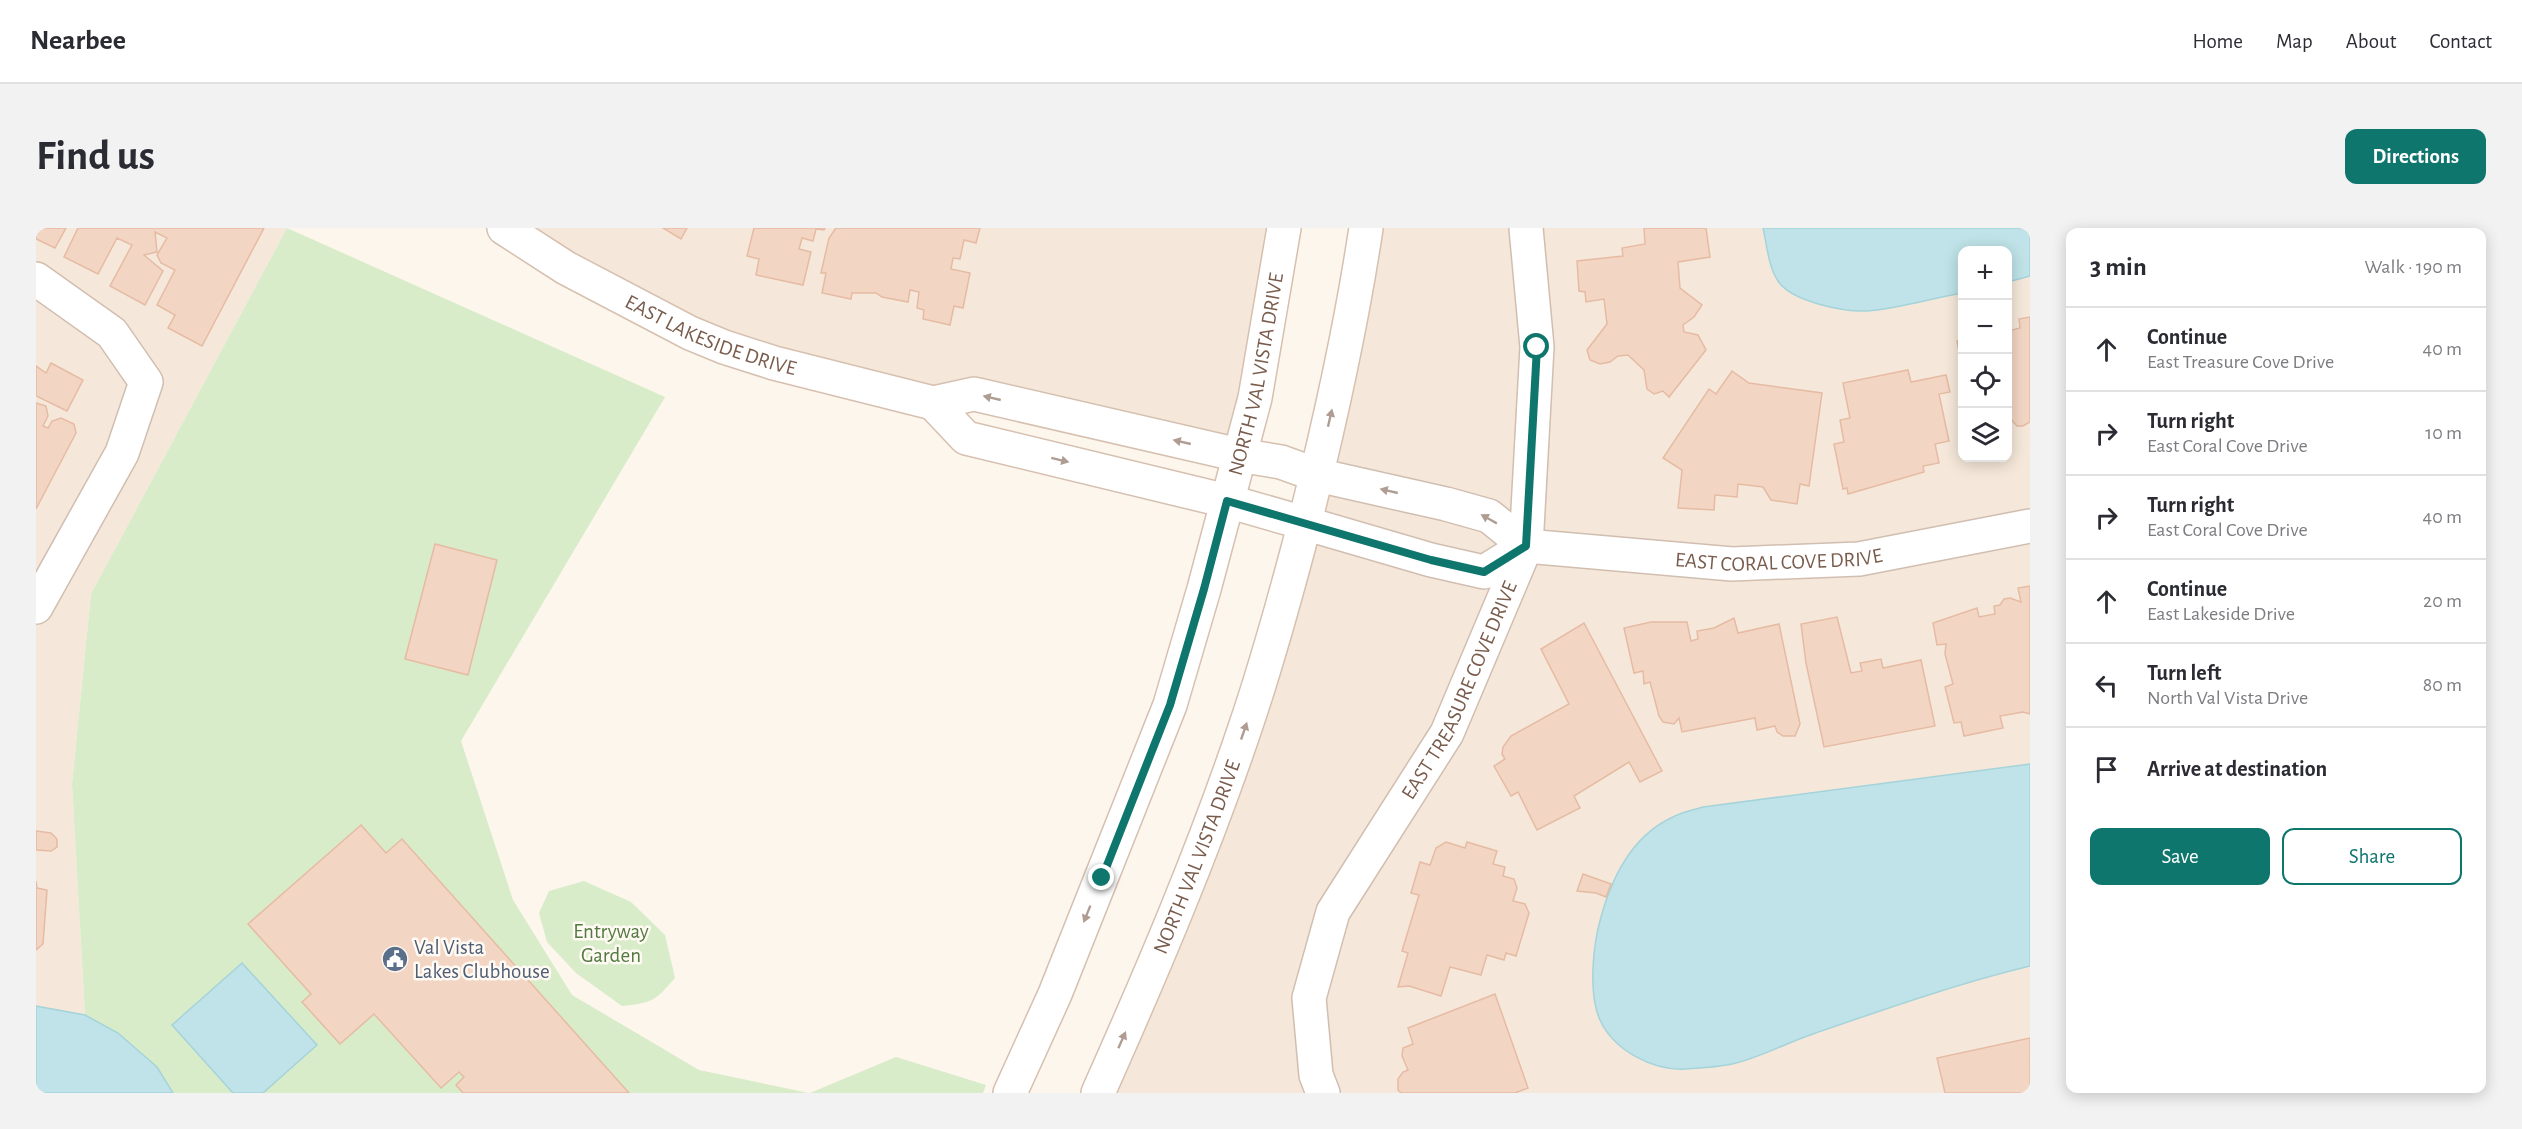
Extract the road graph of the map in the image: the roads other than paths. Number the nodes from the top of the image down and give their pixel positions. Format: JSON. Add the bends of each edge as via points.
{"nodes":[{"id":1,"x":504,"y":228,"type":"edge"},
{"id":2,"x":1284,"y":228,"type":"edge"},
{"id":3,"x":1366,"y":228,"type":"edge"},
{"id":4,"x":1526,"y":228,"type":"edge"},
{"id":5,"x":36,"y":279,"type":"edge"},
{"id":6,"x":933,"y":403,"type":"junction"},
{"id":7,"x":1239,"y":455,"type":"junction"},
{"id":8,"x":1317,"y":475,"type":"junction"},
{"id":9,"x":1227,"y":501,"type":"junction"},
{"id":10,"x":1304,"y":523,"type":"junction"},
{"id":11,"x":2030,"y":526,"type":"edge"},
{"id":12,"x":1526,"y":546,"type":"junction"},
{"id":13,"x":36,"y":607,"type":"edge"},
{"id":14,"x":1010,"y":1093,"type":"edge"},
{"id":15,"x":1098,"y":1093,"type":"edge"},
{"id":16,"x":1323,"y":1093,"type":"edge"}],
"edges":[{"from":1,"to":6,"type":"street","name":"EAST LAKESIDE DRIVE","via":[[566,268],[724,347]]},
{"from":2,"to":7,"type":"street","name":"NORTH VAL VISTA DRIVE","via":[[1256,398]]},
{"from":8,"to":3,"type":"street","name":"NORTH VAL VISTA DRIVE","one_way":true,"via":[[1354,312]]},
{"from":4,"to":12,"type":"street","name":"EAST TREASURE COVE DRIVE","via":[[1537,347]]},
{"from":5,"to":13,"type":"street","via":[[112,333],[146,382],[122,453]]},
{"from":7,"to":6,"type":"street","name":"EAST LAKESIDE DRIVE","one_way":true,"via":[[974,394]]},
{"from":6,"to":9,"type":"street","one_way":true,"via":[[966,438]]},
{"from":7,"to":8,"type":"street","name":"EAST LAKESIDE DRIVE","via":[[1281,462]]},
{"from":7,"to":9,"type":"street","name":"NORTH VAL VISTA DRIVE"},
{"from":8,"to":10,"type":"street","name":"NORTH VAL VISTA DRIVE"},
{"from":12,"to":8,"type":"street","one_way":true,"via":[[1489,516]]},
{"from":9,"to":10,"type":"street"},
{"from":9,"to":14,"type":"street","name":"NORTH VAL VISTA DRIVE","one_way":true,"via":[[1170,705],[1059,983]]},
{"from":10,"to":12,"type":"street","via":[[1484,572]]},
{"from":15,"to":10,"type":"street","name":"NORTH VAL VISTA DRIVE","one_way":true,"via":[[1218,806],[1270,648]]},
{"from":11,"to":12,"type":"street","name":"EAST CORAL COVE DRIVE","via":[[1858,559],[1732,564]]},
{"from":12,"to":16,"type":"street","name":"EAST TREASURE COVE DRIVE","via":[[1447,734],[1333,912],[1309,998],[1316,1075]]}]}
